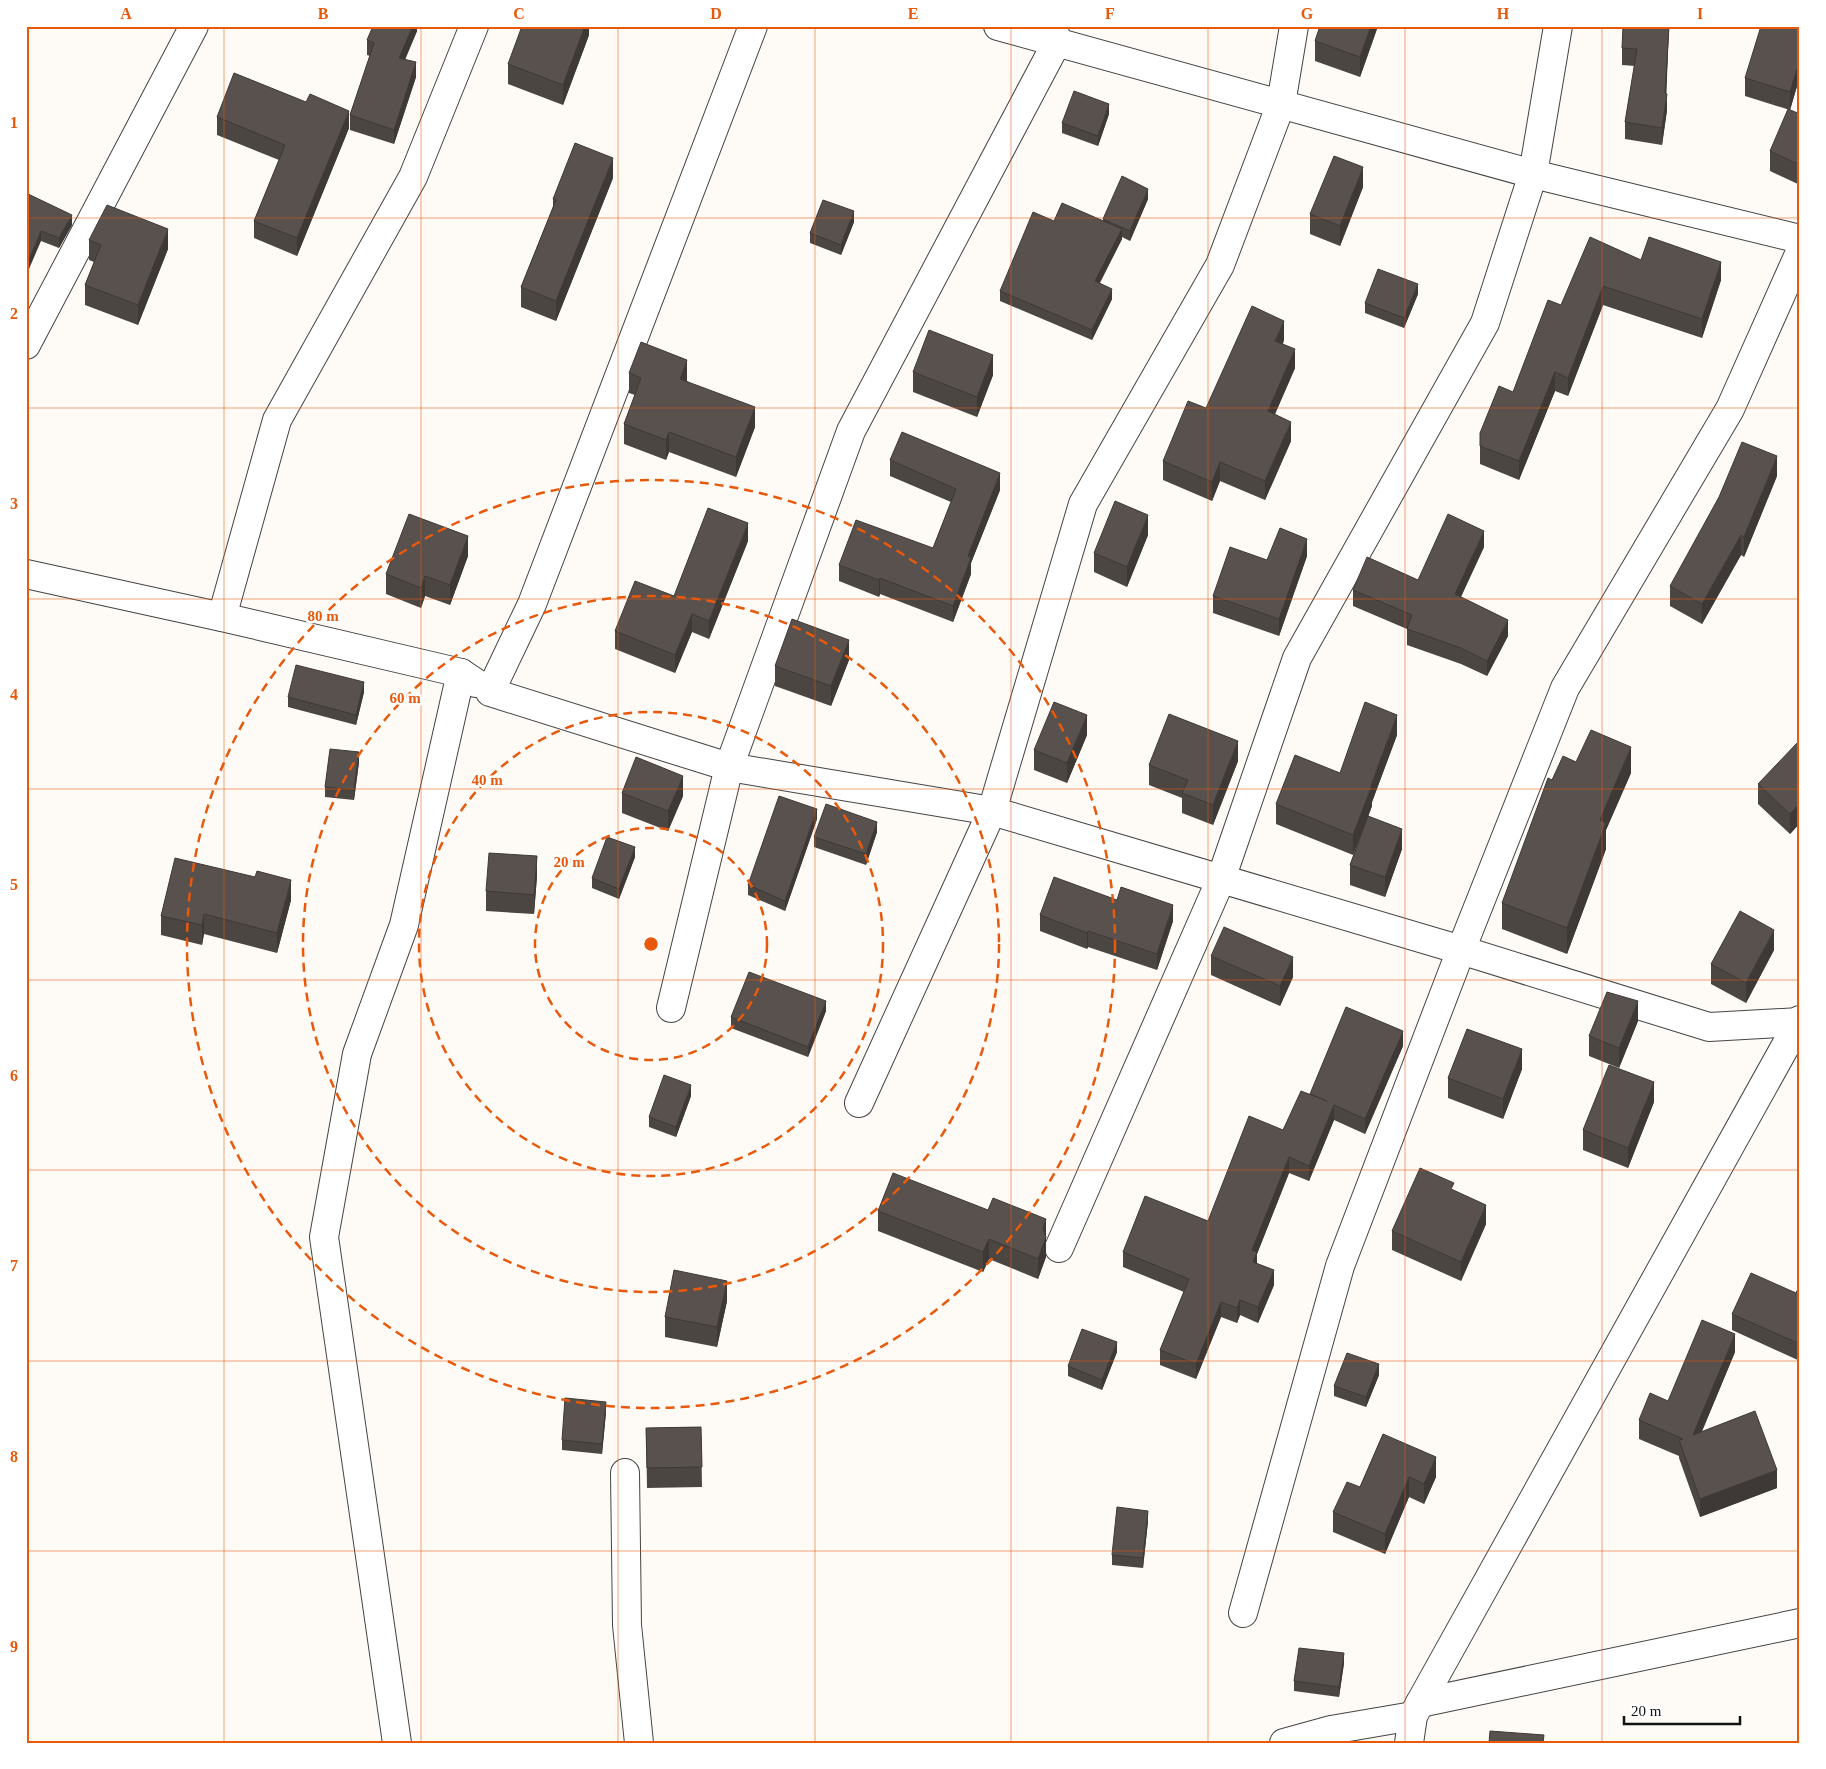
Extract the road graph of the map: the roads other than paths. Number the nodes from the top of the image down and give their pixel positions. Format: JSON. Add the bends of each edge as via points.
{"nodes":[{"id":1,"x":194,"y":26,"type":"edge"},
{"id":2,"x":474,"y":26,"type":"edge"},
{"id":3,"x":753,"y":26,"type":"edge"},
{"id":4,"x":998,"y":26,"type":"edge"},
{"id":5,"x":1294,"y":26,"type":"edge"},
{"id":6,"x":1558,"y":26,"type":"edge"},
{"id":7,"x":1055,"y":34,"type":"edge"},
{"id":8,"x":1281,"y":104,"type":"junction"},
{"id":9,"x":1533,"y":174,"type":"junction"},
{"id":10,"x":1800,"y":239,"type":"edge"},
{"id":11,"x":1800,"y":252,"type":"edge"},
{"id":12,"x":26,"y":346,"type":"edge"},
{"id":13,"x":26,"y":574,"type":"edge"},
{"id":14,"x":222,"y":617,"type":"junction"},
{"id":15,"x":461,"y":673,"type":"junction"},
{"id":16,"x":490,"y":692,"type":"junction"},
{"id":17,"x":729,"y":767,"type":"junction"},
{"id":18,"x":992,"y":811,"type":"junction"},
{"id":19,"x":1221,"y":880,"type":"junction"},
{"id":20,"x":1461,"y":950,"type":"junction"},
{"id":21,"x":671,"y":1008,"type":"dead end"},
{"id":22,"x":1799,"y":1021,"type":"edge"},
{"id":23,"x":859,"y":1103,"type":"dead end"},
{"id":24,"x":1059,"y":1248,"type":"dead end"},
{"id":25,"x":625,"y":1473,"type":"dead end"},
{"id":26,"x":1243,"y":1613,"type":"dead end"},
{"id":27,"x":1800,"y":1623,"type":"edge"},
{"id":28,"x":1417,"y":1710,"type":"junction"},
{"id":29,"x":398,"y":1743,"type":"edge"},
{"id":30,"x":639,"y":1743,"type":"edge"},
{"id":31,"x":1284,"y":1743,"type":"edge"},
{"id":32,"x":1409,"y":1743,"type":"edge"}],
"edges":[{"from":1,"to":12,"type":"street"},
{"from":2,"to":14,"type":"street","via":[[414,177],[277,420]]},
{"from":3,"to":16,"type":"street","via":[[532,604]]},
{"from":4,"to":7,"type":"street"},
{"from":5,"to":8,"type":"street"},
{"from":6,"to":9,"type":"street"},
{"from":7,"to":8,"type":"street"},
{"from":7,"to":17,"type":"street","via":[[851,431]]},
{"from":8,"to":9,"type":"street"},
{"from":8,"to":18,"type":"street","via":[[1220,265],[1083,504]]},
{"from":9,"to":10,"type":"street"},
{"from":9,"to":19,"type":"street","via":[[1484,323],[1297,658]]},
{"from":11,"to":20,"type":"street","via":[[1730,409],[1564,688]]},
{"from":13,"to":14,"type":"street"},
{"from":14,"to":15,"type":"street"},
{"from":15,"to":16,"type":"street"},
{"from":15,"to":29,"type":"street","via":[[404,925],[357,1054],[324,1237]]},
{"from":16,"to":17,"type":"street"},
{"from":17,"to":18,"type":"street"},
{"from":17,"to":21,"type":"street"},
{"from":18,"to":19,"type":"street"},
{"from":18,"to":23,"type":"street"},
{"from":19,"to":20,"type":"street"},
{"from":19,"to":24,"type":"street"},
{"from":20,"to":22,"type":"street","via":[[1709,1027]]},
{"from":20,"to":26,"type":"street","via":[[1340,1266]]},
{"from":22,"to":28,"type":"street"},
{"from":25,"to":30,"type":"street","via":[[627,1625]]},
{"from":27,"to":28,"type":"street"},
{"from":28,"to":31,"type":"street"},
{"from":28,"to":32,"type":"street"}]}
